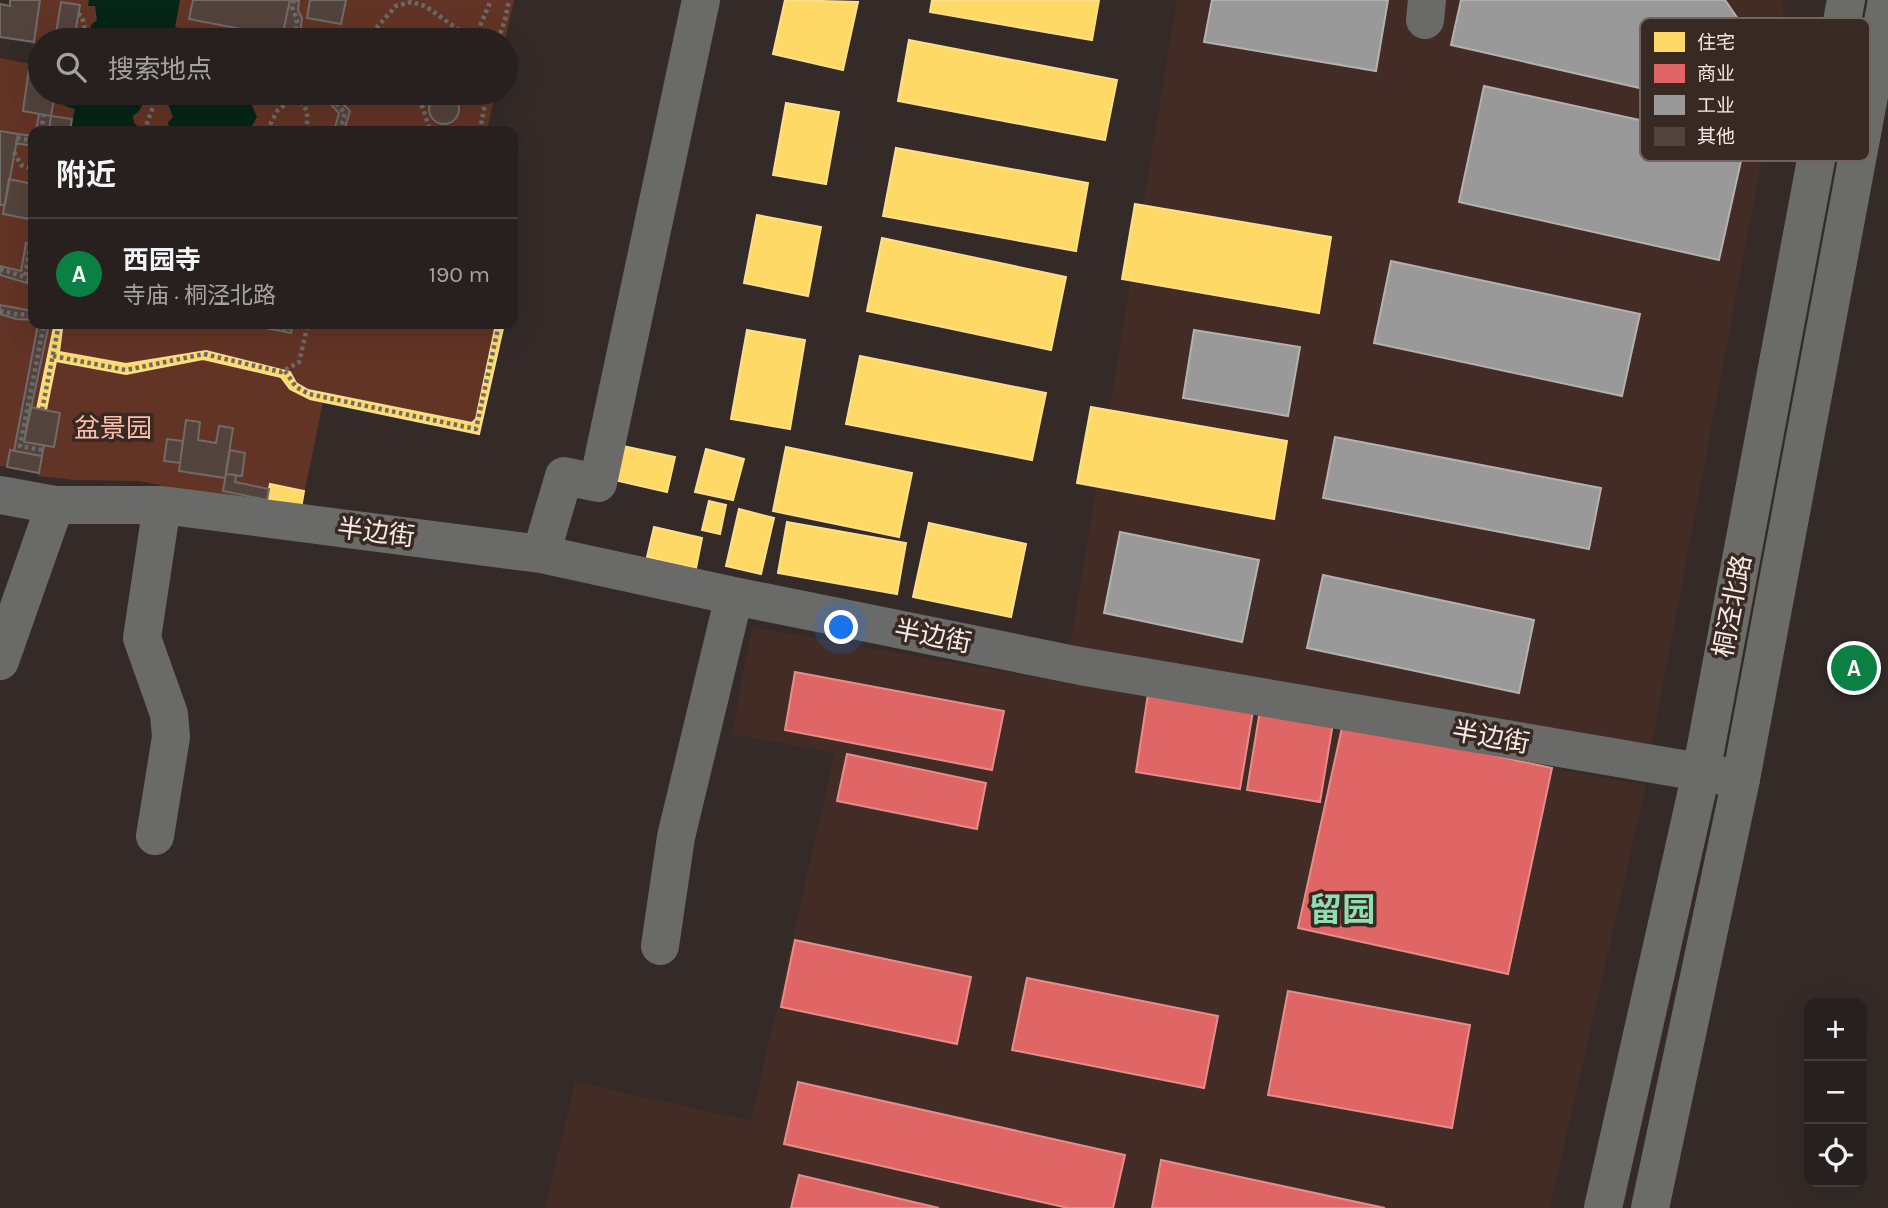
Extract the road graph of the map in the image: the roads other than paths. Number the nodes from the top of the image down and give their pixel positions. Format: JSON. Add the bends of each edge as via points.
{"nodes":[{"id":1,"x":701,"y":0,"type":"edge"},
{"id":2,"x":1846,"y":0,"type":"edge"},
{"id":3,"x":1843,"y":18,"type":"edge"},
{"id":4,"x":1886,"y":22,"type":"edge"},
{"id":5,"x":1870,"y":106,"type":"edge"},
{"id":6,"x":1816,"y":161,"type":"edge"},
{"id":7,"x":1859,"y":161,"type":"edge"},
{"id":8,"x":0,"y":495,"type":"edge"},
{"id":9,"x":55,"y":505,"type":"junction"},
{"id":10,"x":162,"y":505,"type":"junction"},
{"id":11,"x":541,"y":554,"type":"junction"},
{"id":12,"x":734,"y":596,"type":"junction"},
{"id":13,"x":0,"y":661,"type":"edge"},
{"id":14,"x":1701,"y":773,"type":"junction"},
{"id":15,"x":1741,"y":779,"type":"junction"},
{"id":16,"x":155,"y":836,"type":"dead end"},
{"id":17,"x":660,"y":946,"type":"dead end"},
{"id":18,"x":1603,"y":1208,"type":"edge"},
{"id":19,"x":1650,"y":1208,"type":"edge"}],
"edges":[{"from":1,"to":11,"type":"street","via":[[598,483],[564,476]]},
{"from":2,"to":3,"type":"main road","name":"桐泾北路"},
{"from":4,"to":5,"type":"main road","name":"桐泾北路"},
{"from":6,"to":14,"type":"main road","name":"桐泾北路"},
{"from":7,"to":15,"type":"main road","name":"桐泾北路"},
{"from":8,"to":9,"type":"street","name":"半边街"},
{"from":9,"to":10,"type":"street","name":"半边街"},
{"from":9,"to":13,"type":"street"},
{"from":10,"to":11,"type":"street","name":"半边街"},
{"from":10,"to":16,"type":"street","via":[[142,638],[169,713],[170,737]]},
{"from":11,"to":12,"type":"street","name":"半边街"},
{"from":12,"to":14,"type":"street","name":"半边街","via":[[1080,666]]},
{"from":12,"to":17,"type":"street","via":[[676,838]]},
{"from":14,"to":15,"type":"street","name":"半边街"},
{"from":14,"to":18,"type":"main road","name":"桐泾北路"},
{"from":15,"to":19,"type":"main road","name":"桐泾北路"}]}
